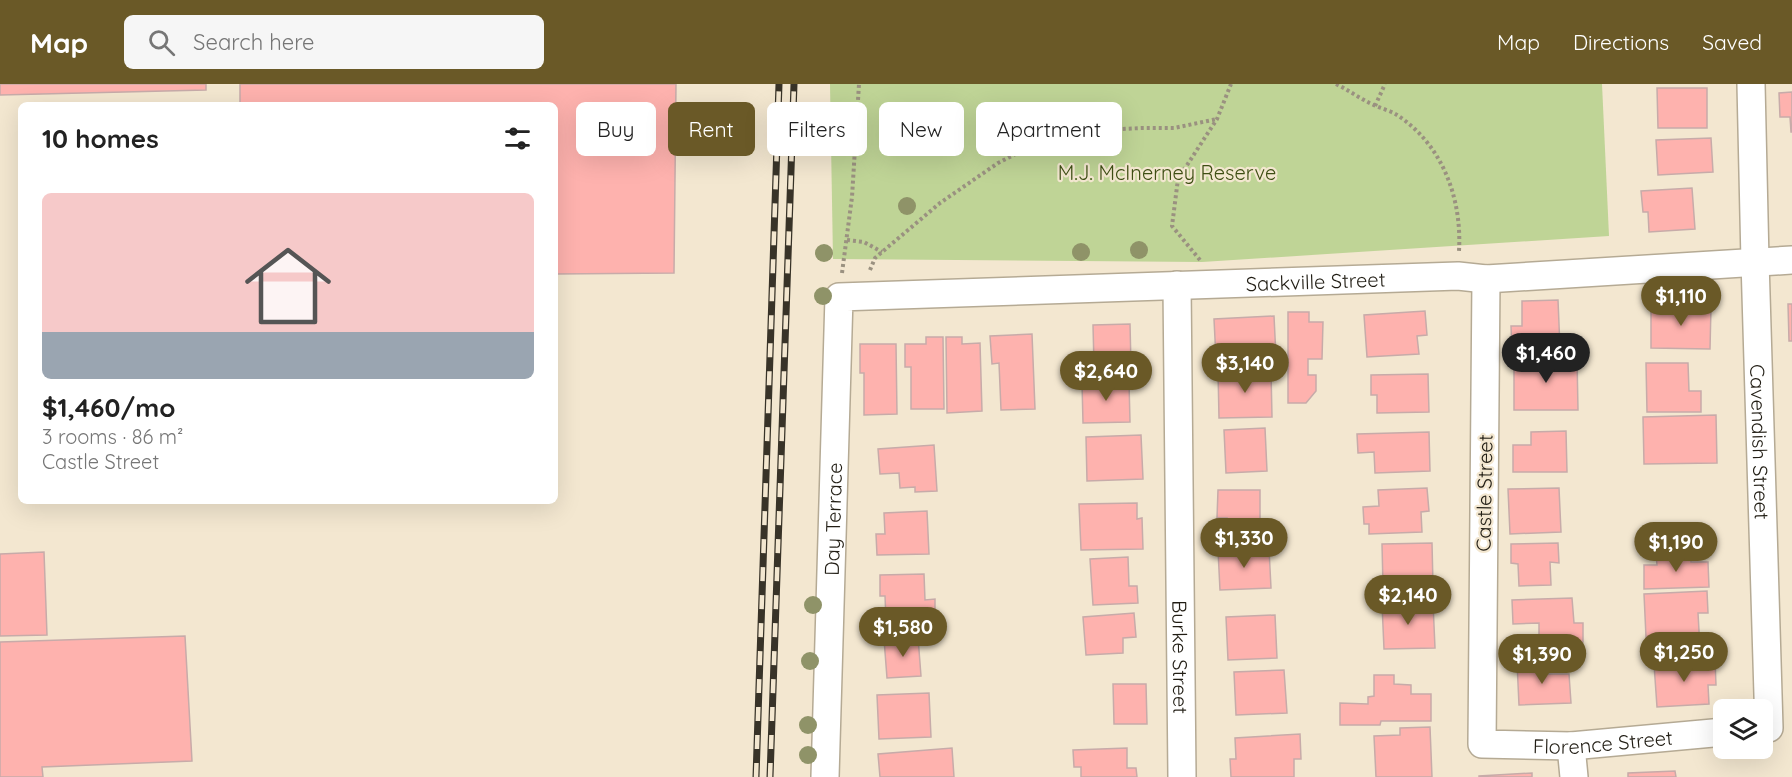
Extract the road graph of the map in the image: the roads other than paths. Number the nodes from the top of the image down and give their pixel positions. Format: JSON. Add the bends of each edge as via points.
{"nodes":[{"id":1,"x":1751,"y":84,"type":"edge"},
{"id":2,"x":1792,"y":260,"type":"edge"},
{"id":3,"x":1755,"y":261,"type":"junction"},
{"id":4,"x":1486,"y":279,"type":"junction"},
{"id":5,"x":1177,"y":285,"type":"junction"},
{"id":6,"x":850,"y":297,"type":"joint"},
{"id":7,"x":1775,"y":728,"type":"edge"},
{"id":8,"x":1713,"y":733,"type":"edge"},
{"id":9,"x":1482,"y":744,"type":"joint"},
{"id":10,"x":1571,"y":746,"type":"junction"},
{"id":11,"x":825,"y":777,"type":"edge"},
{"id":12,"x":1182,"y":777,"type":"edge"},
{"id":13,"x":1574,"y":777,"type":"edge"}],
"edges":[{"from":1,"to":3,"type":"street","name":"Cavendish Street"},
{"from":2,"to":3,"type":"street","name":"Sackville Street"},
{"from":3,"to":4,"type":"street","name":"Sackville Street"},
{"from":3,"to":7,"type":"street","name":"Cavendish Street"},
{"from":4,"to":5,"type":"street","name":"Sackville Street","via":[[1458,276]]},
{"from":4,"to":9,"type":"street","name":"Castle Street"},
{"from":5,"to":6,"type":"street","name":"Sackville Street"},
{"from":5,"to":12,"type":"street","name":"Burke Street"},
{"from":6,"to":11,"type":"street","name":"Day Terrace"},
{"from":8,"to":10,"type":"street","name":"Florence Street"},
{"from":9,"to":10,"type":"street","name":"Florence Street"},
{"from":10,"to":13,"type":"street"}]}
